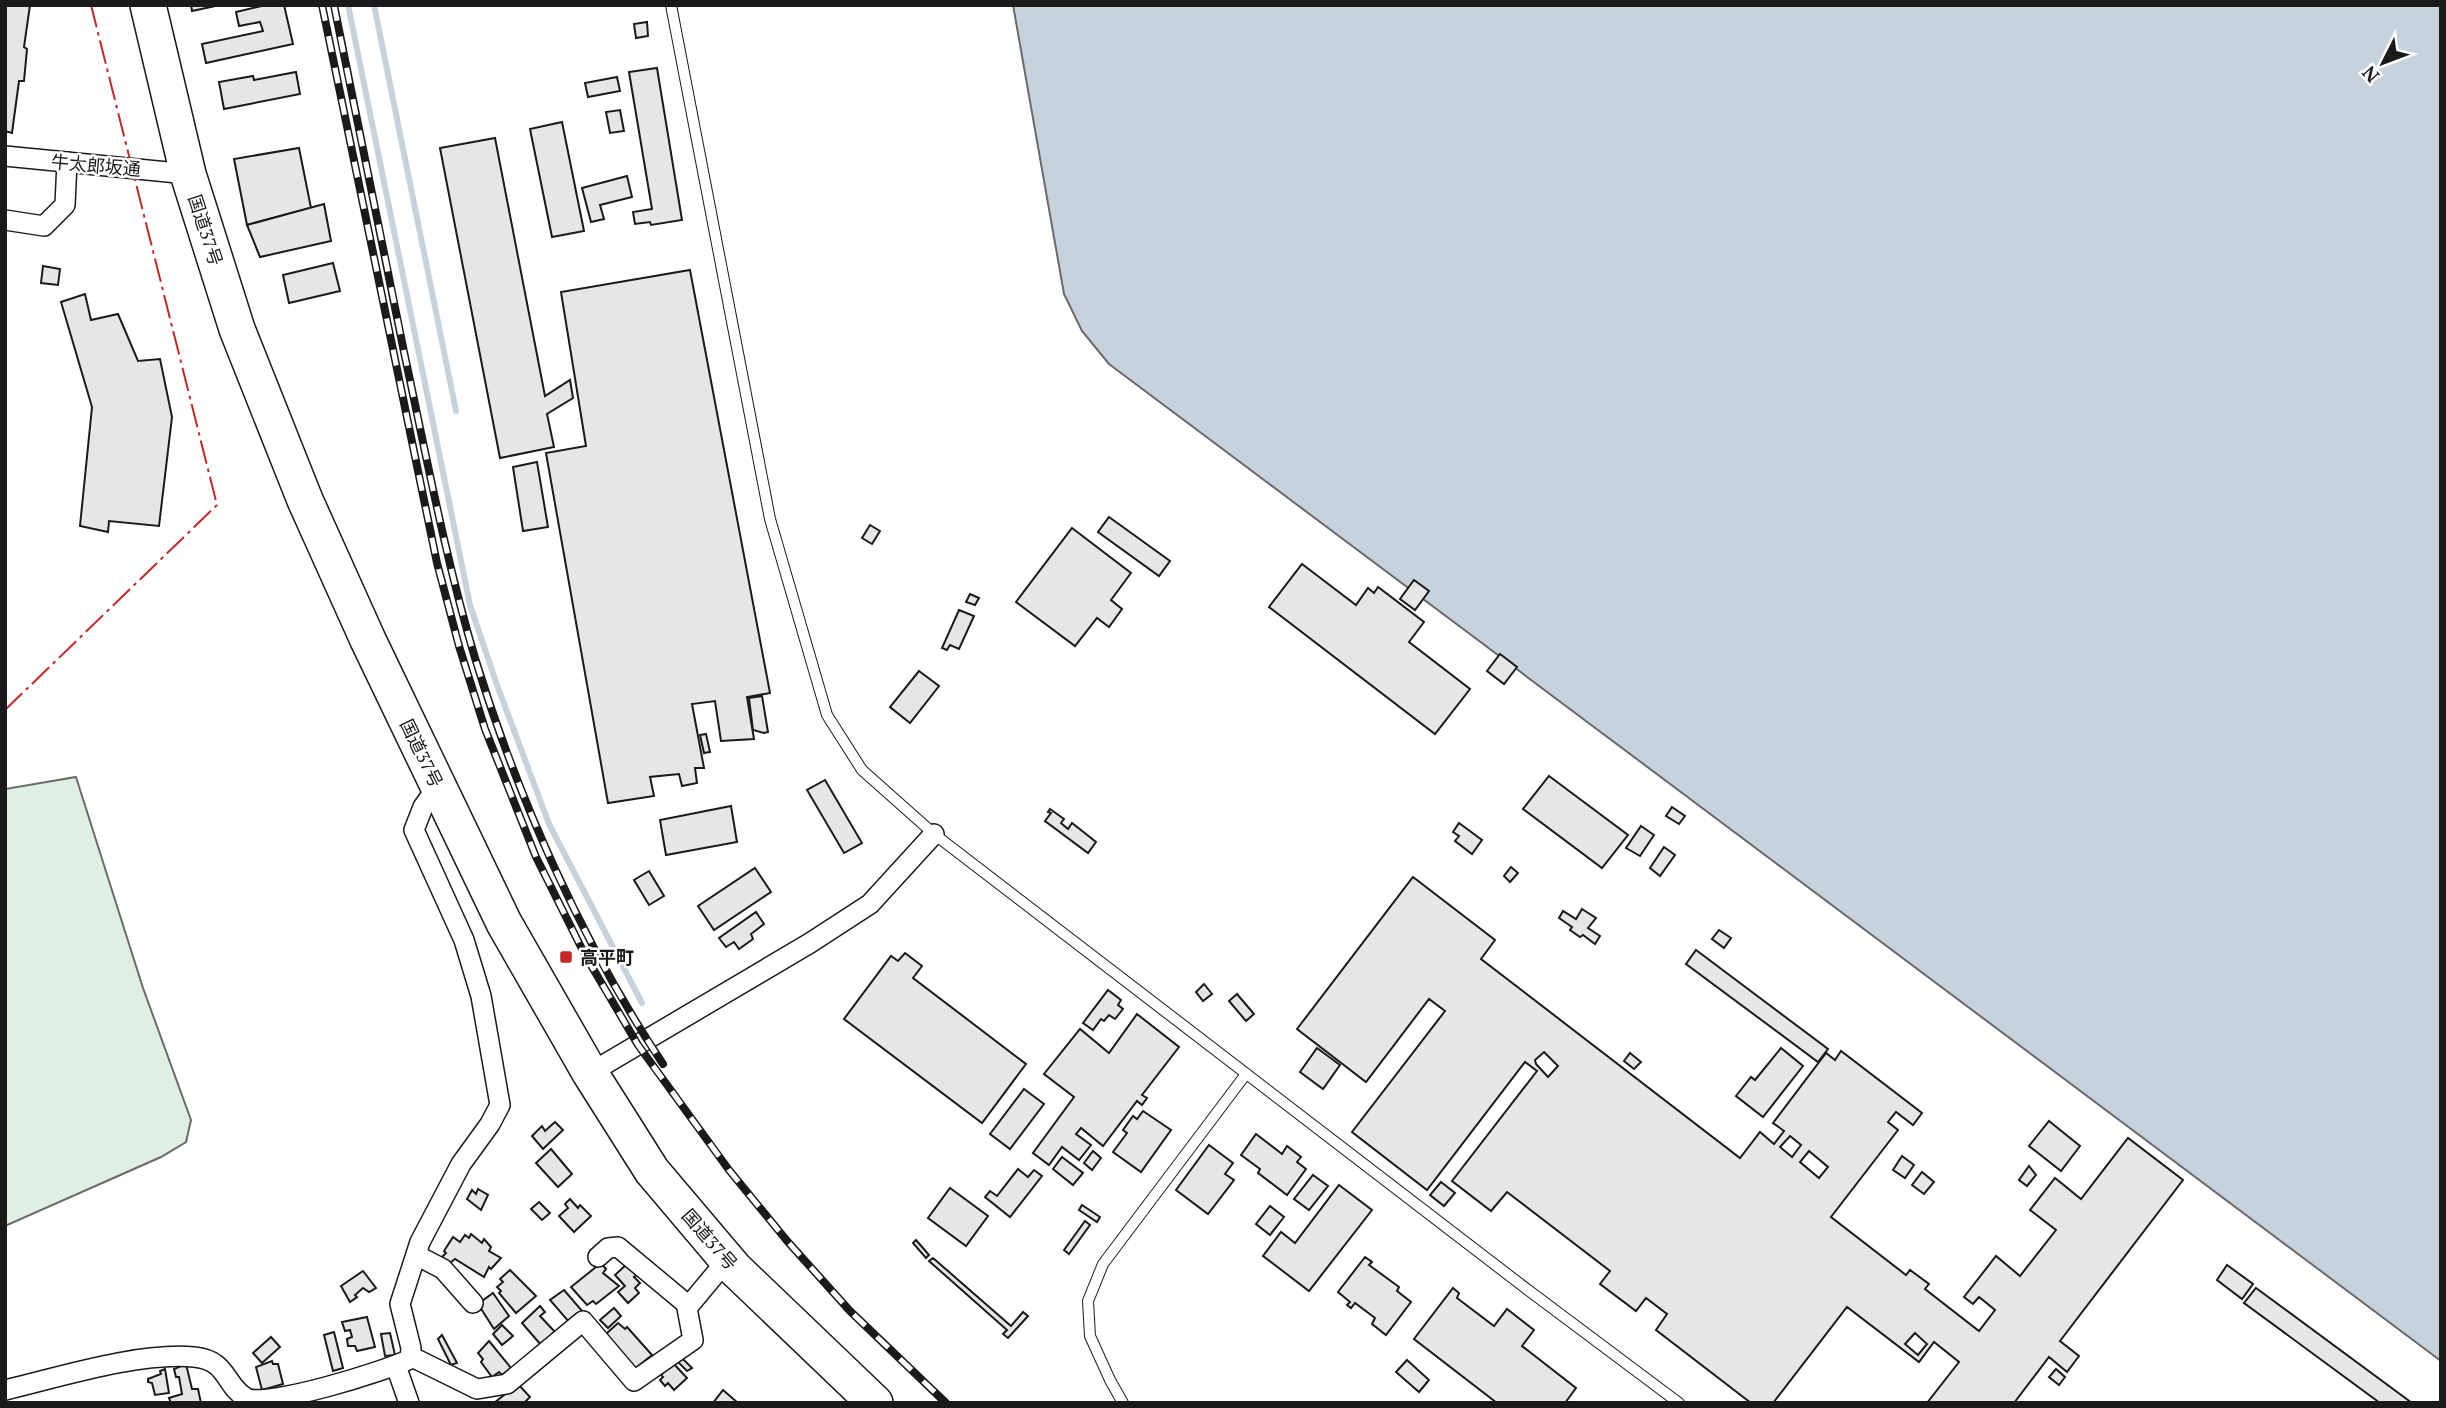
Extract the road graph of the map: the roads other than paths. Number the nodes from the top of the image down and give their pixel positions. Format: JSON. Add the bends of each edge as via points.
{"nodes":[{"id":1,"x":148,"y":5,"type":"edge"},
{"id":2,"x":671,"y":5,"type":"edge"},
{"id":3,"x":5,"y":156,"type":"edge"},
{"id":4,"x":67,"y":162,"type":"junction"},
{"id":5,"x":188,"y":174,"type":"junction"},
{"id":6,"x":5,"y":220,"type":"edge"},
{"id":7,"x":438,"y":786,"type":"junction"},
{"id":8,"x":934,"y":834,"type":"junction"},
{"id":9,"x":590,"y":1073,"type":"junction"},
{"id":10,"x":1246,"y":1074,"type":"junction"},
{"id":11,"x":416,"y":1255,"type":"junction"},
{"id":12,"x":598,"y":1257,"type":"dead end"},
{"id":13,"x":727,"y":1260,"type":"junction"},
{"id":14,"x":473,"y":1303,"type":"dead end"},
{"id":15,"x":689,"y":1306,"type":"junction"},
{"id":16,"x":403,"y":1361,"type":"junction"},
{"id":17,"x":5,"y":1390,"type":"edge"},
{"id":18,"x":409,"y":1403,"type":"edge"},
{"id":19,"x":875,"y":1403,"type":"edge"},
{"id":20,"x":1123,"y":1403,"type":"edge"},
{"id":21,"x":1679,"y":1403,"type":"edge"}],
"edges":[{"from":1,"to":5,"type":"highway","name":"国道37号"},
{"from":2,"to":8,"type":"lane","via":[[770,519],[827,715],[862,770]]},
{"from":3,"to":4,"type":"street","name":"牛太郎坂通"},
{"from":4,"to":5,"type":"street","name":"牛太郎坂通"},
{"from":4,"to":6,"type":"street","via":[[65,205],[44,226]]},
{"from":5,"to":7,"type":"highway","name":"国道37号","via":[[237,329],[305,500]]},
{"from":7,"to":9,"type":"highway","name":"国道37号","via":[[504,923]]},
{"from":7,"to":11,"type":"street","via":[[422,807],[414,830],[464,940],[481,996],[500,1105],[461,1164]]},
{"from":8,"to":9,"type":"street","via":[[870,904]]},
{"from":8,"to":10,"type":"lane"},
{"from":9,"to":13,"type":"highway","name":"国道37号","via":[[652,1171]]},
{"from":10,"to":20,"type":"lane","via":[[1104,1264],[1088,1301],[1090,1336]]},
{"from":10,"to":21,"type":"lane"},
{"from":11,"to":14,"type":"street","via":[[443,1269]]},
{"from":11,"to":16,"type":"street","via":[[400,1304],[411,1348]]},
{"from":12,"to":15,"type":"street","via":[[608,1248],[618,1247]]},
{"from":13,"to":15,"type":"street"},
{"from":13,"to":19,"type":"highway","name":"国道37号"},
{"from":15,"to":16,"type":"street","via":[[693,1340],[634,1381],[583,1321],[507,1384],[477,1389]]},
{"from":16,"to":17,"type":"street","via":[[335,1386],[259,1401],[246,1398],[223,1369],[208,1359],[193,1357],[139,1359]]},
{"from":16,"to":18,"type":"street"}]}
